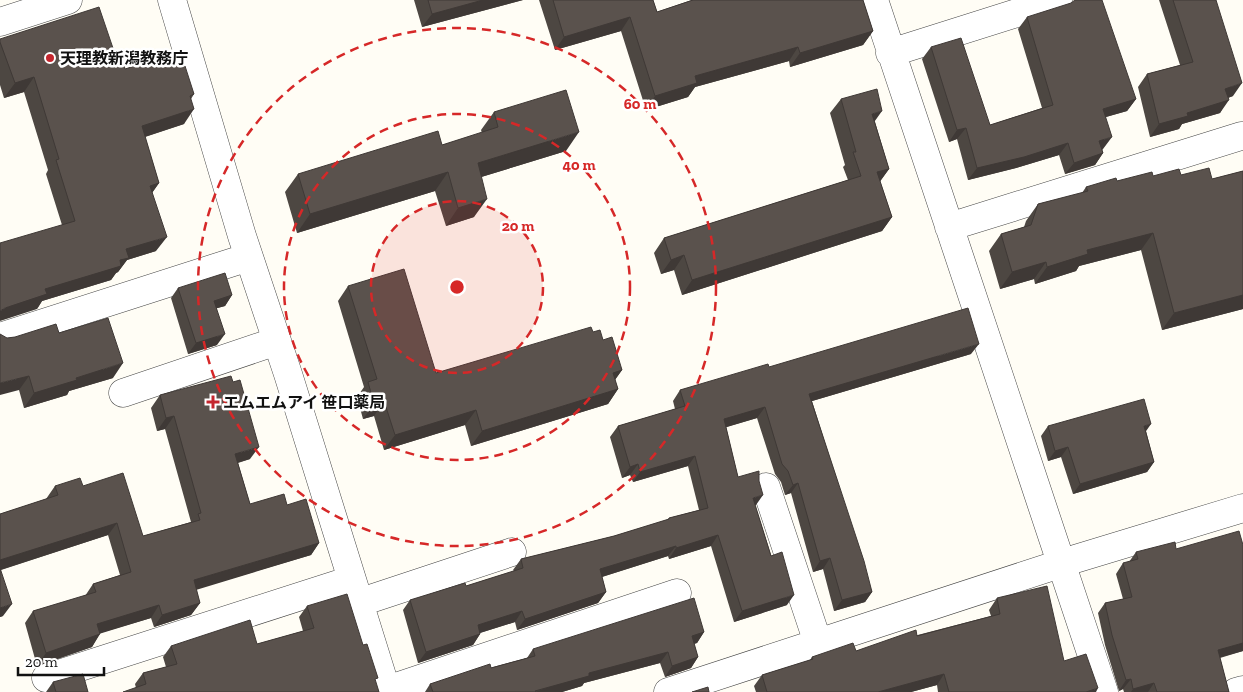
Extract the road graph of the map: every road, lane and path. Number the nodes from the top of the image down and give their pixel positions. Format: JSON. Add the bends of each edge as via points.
{"nodes":[{"id":1,"x":68,"y":0,"type":"edge"},
{"id":2,"x":172,"y":0,"type":"edge"},
{"id":3,"x":874,"y":0,"type":"edge"},
{"id":4,"x":1058,"y":0,"type":"edge"},
{"id":5,"x":0,"y":22,"type":"edge"},
{"id":6,"x":890,"y":53,"type":"junction"},
{"id":7,"x":1241,"y":136,"type":"dead end"},
{"id":8,"x":950,"y":228,"type":"junction"},
{"id":9,"x":249,"y":257,"type":"junction"},
{"id":10,"x":0,"y":338,"type":"edge"},
{"id":11,"x":278,"y":341,"type":"junction"},
{"id":12,"x":123,"y":393,"type":"dead end"},
{"id":13,"x":766,"y":487,"type":"dead end"},
{"id":14,"x":1243,"y":508,"type":"edge"},
{"id":15,"x":512,"y":552,"type":"dead end"},
{"id":16,"x":1062,"y":564,"type":"junction"},
{"id":17,"x":355,"y":592,"type":"junction"},
{"id":18,"x":677,"y":593,"type":"dead end"},
{"id":19,"x":818,"y":643,"type":"junction"},
{"id":20,"x":46,"y":678,"type":"dead end"},
{"id":21,"x":1243,"y":690,"type":"edge"},
{"id":22,"x":387,"y":691,"type":"edge"},
{"id":23,"x":668,"y":692,"type":"edge"},
{"id":24,"x":1104,"y":692,"type":"edge"},
{"id":25,"x":1236,"y":692,"type":"edge"}],
"edges":[{"from":1,"to":5,"type":"street"},
{"from":2,"to":9,"type":"street"},
{"from":3,"to":6,"type":"street"},
{"from":4,"to":6,"type":"street"},
{"from":6,"to":8,"type":"street"},
{"from":7,"to":8,"type":"street"},
{"from":8,"to":16,"type":"street"},
{"from":9,"to":10,"type":"street"},
{"from":9,"to":11,"type":"street"},
{"from":11,"to":12,"type":"street"},
{"from":11,"to":17,"type":"street"},
{"from":13,"to":19,"type":"street"},
{"from":14,"to":16,"type":"street"},
{"from":15,"to":17,"type":"street"},
{"from":16,"to":19,"type":"street"},
{"from":16,"to":24,"type":"street"},
{"from":17,"to":20,"type":"street"},
{"from":17,"to":22,"type":"street"},
{"from":18,"to":22,"type":"street"},
{"from":19,"to":23,"type":"street"},
{"from":21,"to":25,"type":"street"}]}
